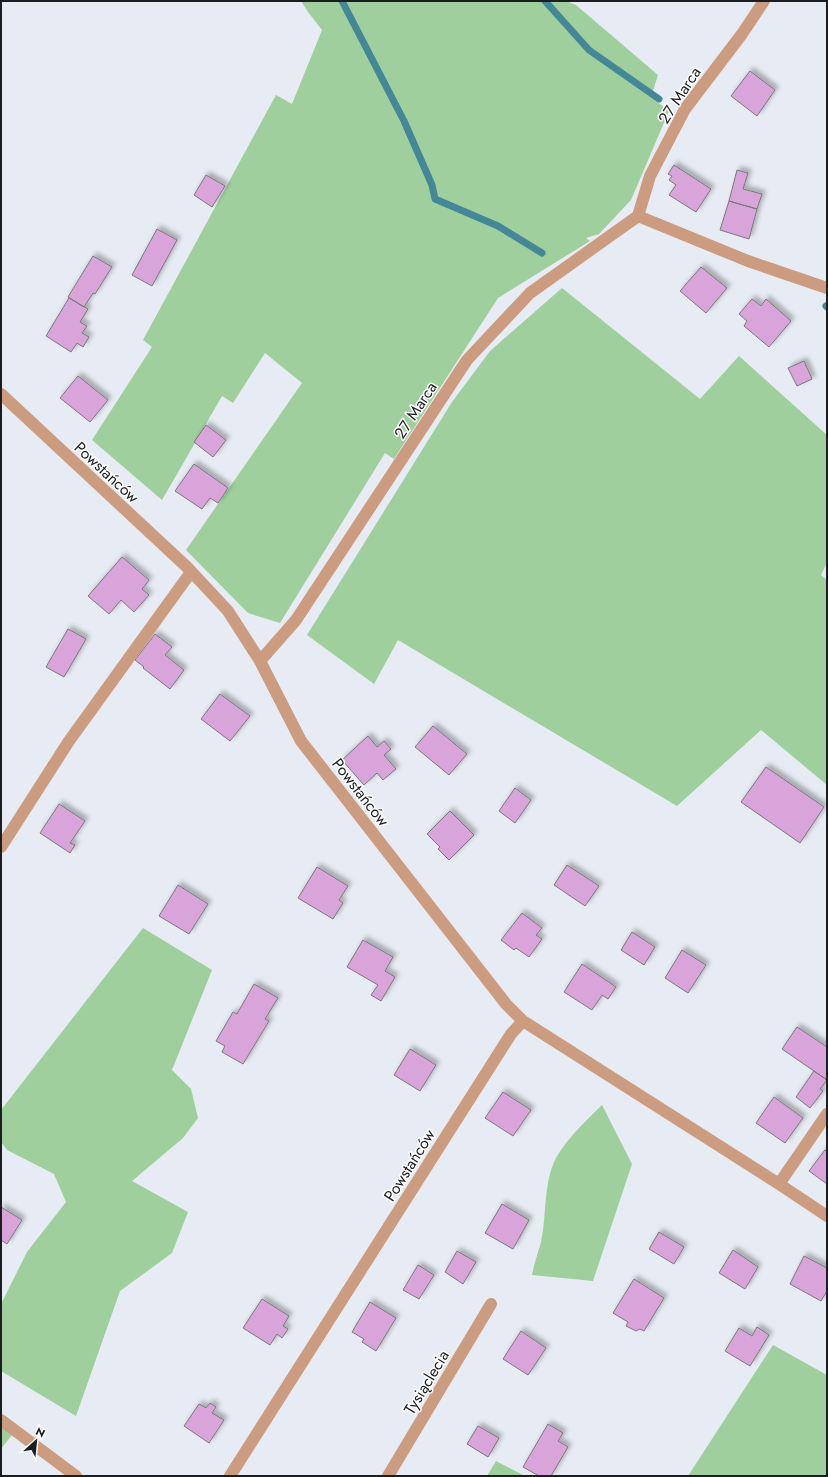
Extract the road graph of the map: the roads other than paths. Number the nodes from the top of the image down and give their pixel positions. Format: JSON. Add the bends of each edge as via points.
{"nodes":[{"id":1,"x":764,"y":1,"type":"edge"},
{"id":2,"x":638,"y":216,"type":"junction"},
{"id":3,"x":827,"y":288,"type":"edge"},
{"id":4,"x":1,"y":394,"type":"edge"},
{"id":5,"x":191,"y":572,"type":"junction"},
{"id":6,"x":260,"y":661,"type":"junction"},
{"id":7,"x":1,"y":847,"type":"edge"},
{"id":8,"x":523,"y":1021,"type":"junction"},
{"id":9,"x":827,"y":1114,"type":"edge"},
{"id":10,"x":779,"y":1184,"type":"junction"},
{"id":11,"x":827,"y":1216,"type":"edge"},
{"id":12,"x":492,"y":1304,"type":"dead end"},
{"id":13,"x":1,"y":1420,"type":"edge"},
{"id":14,"x":76,"y":1476,"type":"edge"},
{"id":15,"x":230,"y":1476,"type":"edge"},
{"id":16,"x":388,"y":1476,"type":"edge"}],
"edges":[{"from":1,"to":2,"type":"street","name":"27 Marca","via":[[685,110],[650,176]]},
{"from":2,"to":3,"type":"street","via":[[748,261]]},
{"from":2,"to":6,"type":"street","name":"27 Marca","via":[[530,293],[467,360],[296,620]]},
{"from":4,"to":5,"type":"street","name":"Powstańców"},
{"from":5,"to":6,"type":"street","name":"Powstańców","via":[[228,611]]},
{"from":5,"to":7,"type":"street","via":[[69,741]]},
{"from":6,"to":8,"type":"street","name":"Powstańców","via":[[301,741],[506,1004]]},
{"from":8,"to":10,"type":"street","name":"Powstańców"},
{"from":8,"to":15,"type":"street","name":"Powstańców","via":[[511,1034]]},
{"from":9,"to":10,"type":"street"},
{"from":10,"to":11,"type":"street","name":"Powstańców"},
{"from":12,"to":16,"type":"street","name":"Tysiąclecia"},
{"from":13,"to":14,"type":"street"}]}
